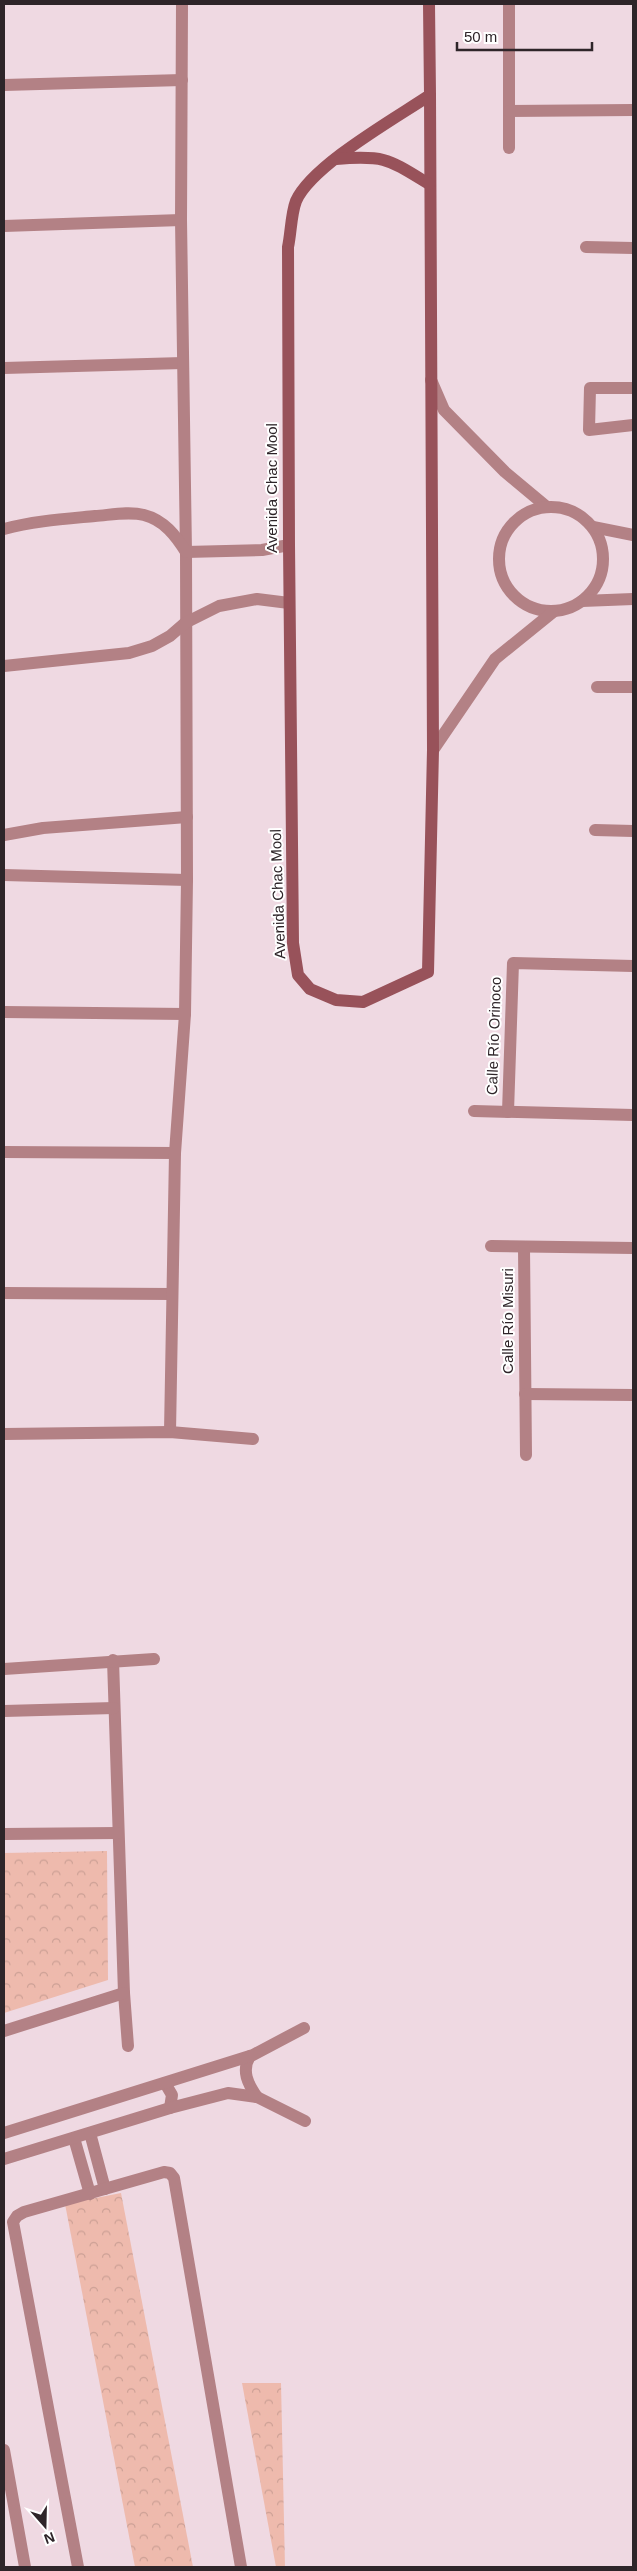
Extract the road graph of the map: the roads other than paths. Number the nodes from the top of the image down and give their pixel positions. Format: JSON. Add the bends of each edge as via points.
{"nodes":[{"id":1,"x":182,"y":4,"type":"edge"},
{"id":2,"x":429,"y":4,"type":"edge"},
{"id":3,"x":509,"y":4,"type":"edge"},
{"id":4,"x":182,"y":80,"type":"junction"},
{"id":5,"x":4,"y":85,"type":"edge"},
{"id":6,"x":430,"y":95,"type":"junction"},
{"id":7,"x":633,"y":110,"type":"edge"},
{"id":8,"x":509,"y":111,"type":"junction"},
{"id":9,"x":509,"y":148,"type":"dead end"},
{"id":10,"x":334,"y":160,"type":"junction"},
{"id":11,"x":429,"y":184,"type":"junction"},
{"id":12,"x":181,"y":220,"type":"junction"},
{"id":13,"x":4,"y":226,"type":"edge"},
{"id":14,"x":586,"y":247,"type":"dead end"},
{"id":15,"x":633,"y":248,"type":"edge"},
{"id":16,"x":183,"y":364,"type":"junction"},
{"id":17,"x":4,"y":368,"type":"edge"},
{"id":18,"x":431,"y":380,"type":"junction"},
{"id":19,"x":633,"y":388,"type":"edge"},
{"id":20,"x":633,"y":425,"type":"edge"},
{"id":21,"x":548,"y":507,"type":"junction"},
{"id":22,"x":593,"y":527,"type":"junction"},
{"id":23,"x":4,"y":528,"type":"edge"},
{"id":24,"x":633,"y":535,"type":"edge"},
{"id":25,"x":288,"y":545,"type":"junction"},
{"id":26,"x":186,"y":552,"type":"junction"},
{"id":27,"x":633,"y":599,"type":"edge"},
{"id":28,"x":582,"y":601,"type":"junction"},
{"id":29,"x":289,"y":603,"type":"junction"},
{"id":30,"x":554,"y":612,"type":"junction"},
{"id":31,"x":185,"y":622,"type":"junction"},
{"id":32,"x":4,"y":666,"type":"edge"},
{"id":33,"x":597,"y":687,"type":"dead end"},
{"id":34,"x":633,"y":687,"type":"edge"},
{"id":35,"x":433,"y":750,"type":"junction"},
{"id":36,"x":187,"y":817,"type":"junction"},
{"id":37,"x":595,"y":830,"type":"dead end"},
{"id":38,"x":633,"y":831,"type":"edge"},
{"id":39,"x":4,"y":835,"type":"edge"},
{"id":40,"x":4,"y":875,"type":"edge"},
{"id":41,"x":187,"y":880,"type":"junction"},
{"id":42,"x":633,"y":966,"type":"edge"},
{"id":43,"x":4,"y":1012,"type":"edge"},
{"id":44,"x":185,"y":1014,"type":"junction"},
{"id":45,"x":474,"y":1111,"type":"dead end"},
{"id":46,"x":508,"y":1112,"type":"junction"},
{"id":47,"x":633,"y":1115,"type":"edge"},
{"id":48,"x":4,"y":1152,"type":"edge"},
{"id":49,"x":175,"y":1153,"type":"junction"},
{"id":50,"x":491,"y":1246,"type":"dead end"},
{"id":51,"x":524,"y":1248,"type":"junction"},
{"id":52,"x":633,"y":1248,"type":"edge"},
{"id":53,"x":4,"y":1292,"type":"edge"},
{"id":54,"x":172,"y":1294,"type":"junction"},
{"id":55,"x":525,"y":1394,"type":"junction"},
{"id":56,"x":633,"y":1395,"type":"edge"},
{"id":57,"x":170,"y":1432,"type":"junction"},
{"id":58,"x":4,"y":1434,"type":"edge"},
{"id":59,"x":253,"y":1439,"type":"dead end"},
{"id":60,"x":526,"y":1455,"type":"dead end"},
{"id":61,"x":154,"y":1659,"type":"dead end"},
{"id":62,"x":113,"y":1660,"type":"junction"},
{"id":63,"x":4,"y":1668,"type":"edge"},
{"id":64,"x":114,"y":1708,"type":"junction"},
{"id":65,"x":4,"y":1710,"type":"edge"},
{"id":66,"x":118,"y":1832,"type":"junction"},
{"id":67,"x":4,"y":1834,"type":"edge"},
{"id":68,"x":124,"y":1993,"type":"junction"},
{"id":69,"x":304,"y":2028,"type":"dead end"},
{"id":70,"x":4,"y":2031,"type":"edge"},
{"id":71,"x":128,"y":2046,"type":"dead end"},
{"id":72,"x":250,"y":2056,"type":"junction"},
{"id":73,"x":165,"y":2083,"type":"junction"},
{"id":74,"x":258,"y":2098,"type":"junction"},
{"id":75,"x":170,"y":2108,"type":"junction"},
{"id":76,"x":305,"y":2121,"type":"dead end"},
{"id":77,"x":4,"y":2133,"type":"edge"},
{"id":78,"x":90,"y":2133,"type":"junction"},
{"id":79,"x":74,"y":2138,"type":"junction"},
{"id":80,"x":4,"y":2159,"type":"edge"},
{"id":81,"x":105,"y":2189,"type":"junction"},
{"id":82,"x":90,"y":2194,"type":"junction"},
{"id":83,"x":4,"y":2450,"type":"edge"},
{"id":84,"x":25,"y":2567,"type":"edge"},
{"id":85,"x":78,"y":2567,"type":"edge"},
{"id":86,"x":241,"y":2567,"type":"edge"}],
"edges":[{"from":1,"to":4,"type":"street"},
{"from":2,"to":6,"type":"main road","name":"Avenida Chac Mool"},
{"from":3,"to":8,"type":"street"},
{"from":4,"to":5,"type":"street"},
{"from":4,"to":12,"type":"street"},
{"from":6,"to":10,"type":"main road","name":"Avenida Chac Mool"},
{"from":6,"to":11,"type":"main road","name":"Avenida Chac Mool"},
{"from":7,"to":8,"type":"street"},
{"from":8,"to":9,"type":"street"},
{"from":10,"to":11,"type":"main road","via":[[369,156],[391,160]]},
{"from":10,"to":25,"type":"main road","name":"Avenida Chac Mool","via":[[314,176],[296,202],[288,247]]},
{"from":11,"to":18,"type":"main road","name":"Avenida Chac Mool"},
{"from":12,"to":13,"type":"street"},
{"from":12,"to":16,"type":"street"},
{"from":14,"to":15,"type":"street"},
{"from":16,"to":17,"type":"street"},
{"from":16,"to":26,"type":"street"},
{"from":18,"to":21,"type":"street","via":[[444,410],[505,472]]},
{"from":18,"to":35,"type":"main road","name":"Avenida Chac Mool"},
{"from":19,"to":20,"type":"street","via":[[590,388],[589,430]]},
{"from":21,"to":22,"type":"street","via":[[565,508],[580,515]]},
{"from":21,"to":30,"type":"street","via":[[531,510],[516,519],[499,547],[498,563],[510,594],[523,604]]},
{"from":22,"to":24,"type":"street"},
{"from":22,"to":28,"type":"street","via":[[601,542],[604,559],[594,590]]},
{"from":23,"to":26,"type":"street","via":[[30,522],[115,514],[144,515],[175,535]]},
{"from":25,"to":26,"type":"street","via":[[262,550]]},
{"from":25,"to":29,"type":"main road","name":"Avenida Chac Mool"},
{"from":26,"to":31,"type":"street"},
{"from":27,"to":28,"type":"street"},
{"from":28,"to":30,"type":"street","via":[[569,609]]},
{"from":29,"to":31,"type":"street","via":[[257,599],[238,601],[211,609]]},
{"from":29,"to":35,"type":"main road","name":"Avenida Chac Mool","via":[[293,943],[298,975],[310,989],[336,1000],[363,1002],[428,972]]},
{"from":30,"to":35,"type":"street","via":[[495,659]]},
{"from":31,"to":32,"type":"street","via":[[152,646],[129,653]]},
{"from":31,"to":36,"type":"street"},
{"from":33,"to":34,"type":"street"},
{"from":36,"to":39,"type":"street","via":[[43,828]]},
{"from":36,"to":41,"type":"street"},
{"from":37,"to":38,"type":"street"},
{"from":40,"to":41,"type":"street"},
{"from":41,"to":44,"type":"street"},
{"from":42,"to":46,"type":"street","name":"Calle Río Orinoco","via":[[513,963]]},
{"from":43,"to":44,"type":"street"},
{"from":44,"to":49,"type":"street"},
{"from":45,"to":46,"type":"street","name":"Calle Río Orinoco"},
{"from":46,"to":47,"type":"street","name":"Calle Río Orinoco"},
{"from":48,"to":49,"type":"street"},
{"from":49,"to":54,"type":"street"},
{"from":50,"to":51,"type":"street","name":"Calle Río Misuri"},
{"from":51,"to":52,"type":"street","name":"Calle Río Misuri"},
{"from":51,"to":55,"type":"street","name":"Calle Río Misuri"},
{"from":53,"to":54,"type":"street"},
{"from":54,"to":57,"type":"street"},
{"from":55,"to":56,"type":"street","name":"Calle Río Misuri"},
{"from":55,"to":60,"type":"street","name":"Calle Río Misuri"},
{"from":57,"to":58,"type":"street"},
{"from":57,"to":59,"type":"street"},
{"from":61,"to":62,"type":"street"},
{"from":62,"to":63,"type":"street"},
{"from":62,"to":64,"type":"street"},
{"from":64,"to":65,"type":"street"},
{"from":64,"to":66,"type":"street"},
{"from":66,"to":67,"type":"street"},
{"from":66,"to":68,"type":"street"},
{"from":68,"to":70,"type":"street"},
{"from":68,"to":71,"type":"street"},
{"from":69,"to":72,"type":"street"},
{"from":72,"to":73,"type":"street"},
{"from":72,"to":74,"type":"street","via":[[245,2071]]},
{"from":73,"to":75,"type":"street","via":[[172,2095]]},
{"from":73,"to":77,"type":"street"},
{"from":74,"to":75,"type":"street","via":[[228,2094]]},
{"from":74,"to":76,"type":"street"},
{"from":75,"to":78,"type":"street"},
{"from":78,"to":79,"type":"street"},
{"from":78,"to":81,"type":"street"},
{"from":79,"to":80,"type":"street"},
{"from":79,"to":82,"type":"street"},
{"from":81,"to":82,"type":"street"},
{"from":81,"to":86,"type":"street","via":[[164,2172],[174,2178]]},
{"from":82,"to":85,"type":"street","via":[[24,2212],[13,2222]]},
{"from":83,"to":84,"type":"street"}]}
